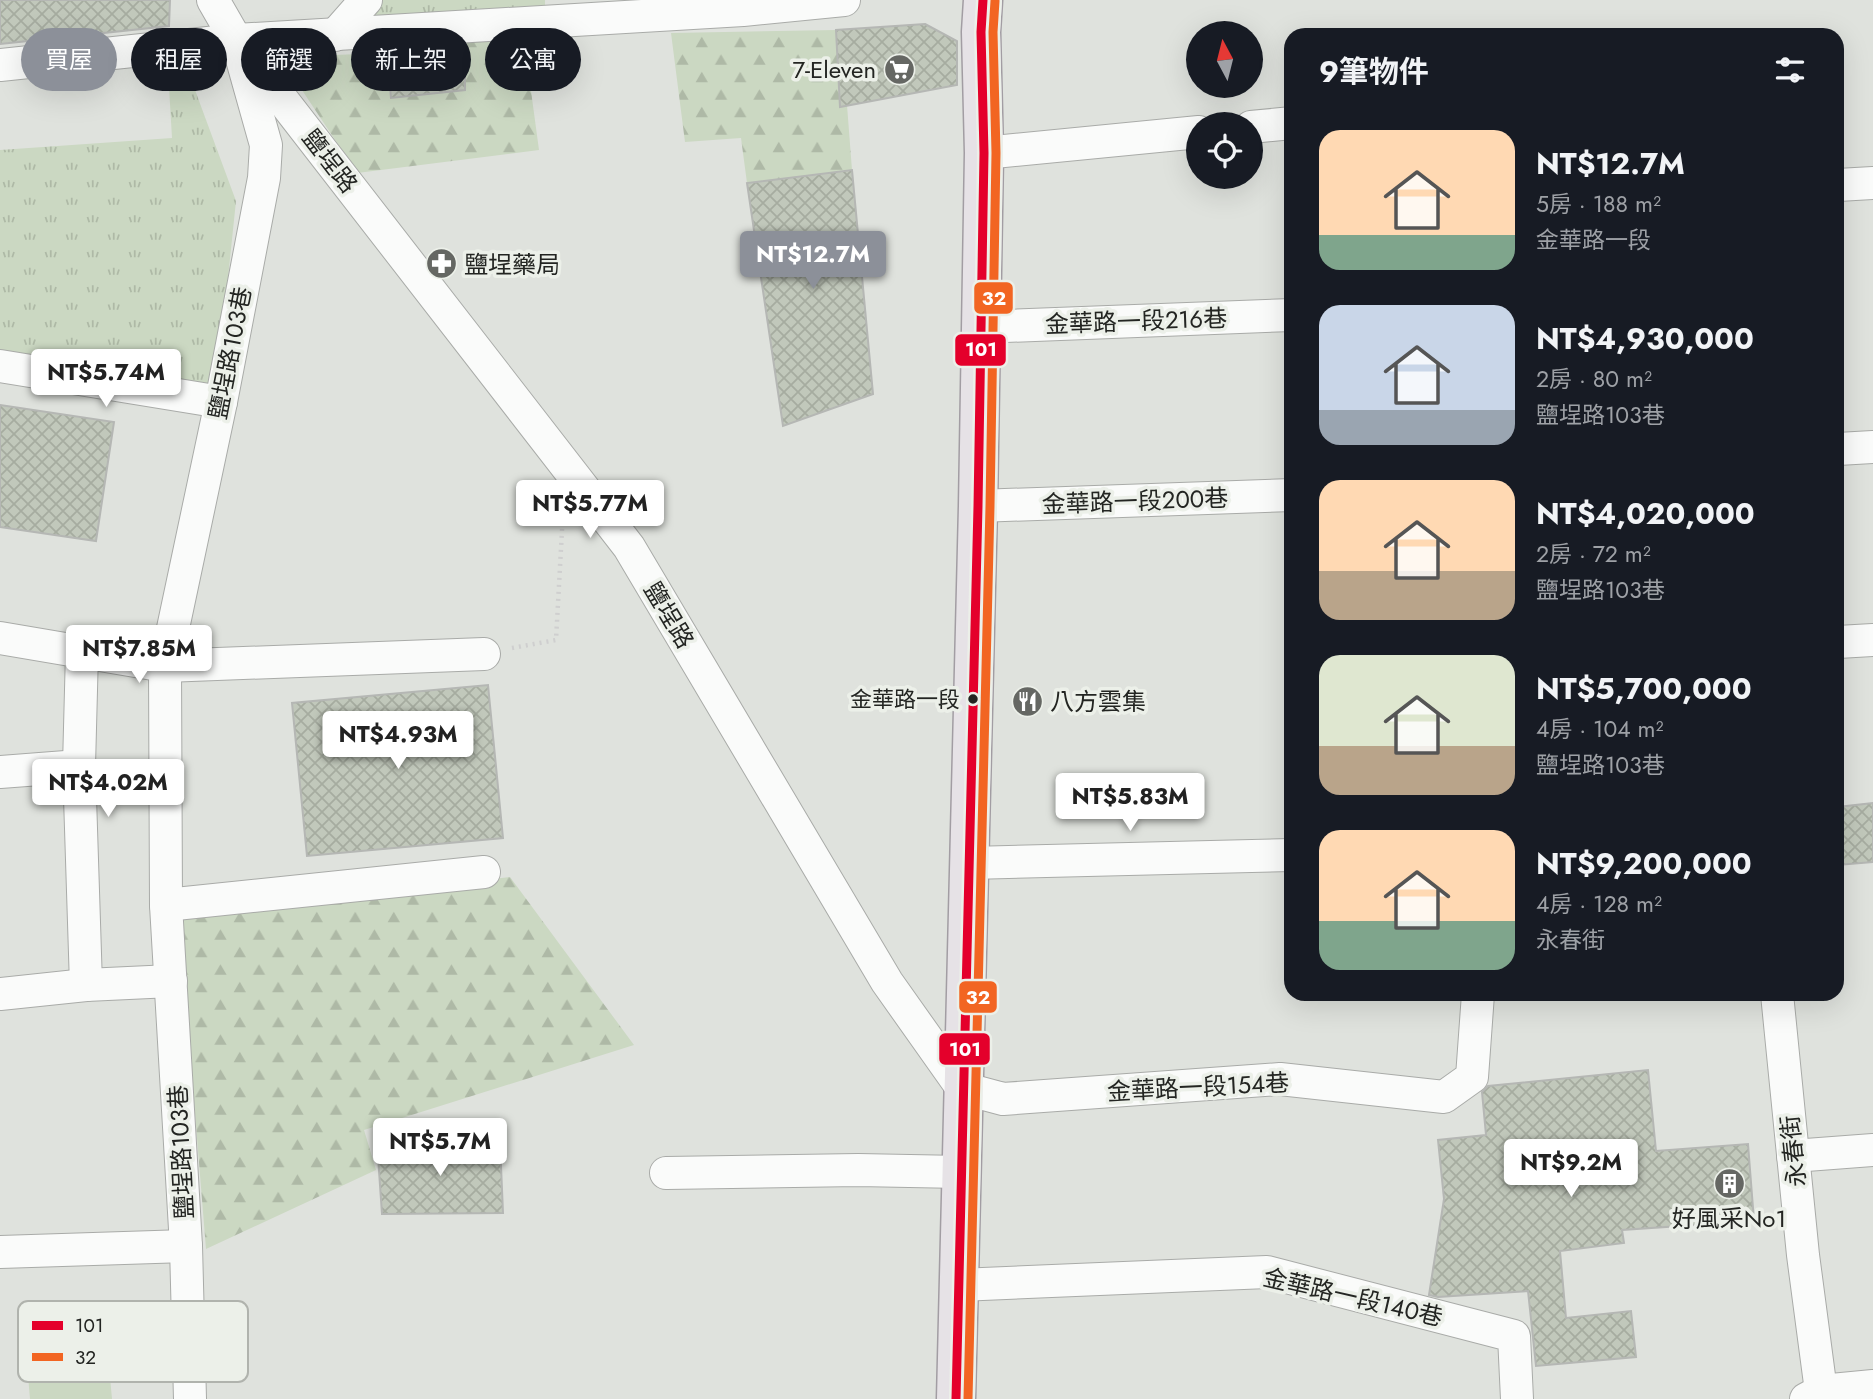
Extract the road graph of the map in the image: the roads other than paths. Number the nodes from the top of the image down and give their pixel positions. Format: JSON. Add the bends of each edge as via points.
{"nodes":[{"id":1,"x":213,"y":0,"type":"edge"},
{"id":2,"x":366,"y":0,"type":"edge"},
{"id":3,"x":844,"y":0,"type":"edge"},
{"id":4,"x":983,"y":0,"type":"edge"},
{"id":5,"x":739,"y":5,"type":"edge"},
{"id":6,"x":337,"y":33,"type":"edge"},
{"id":7,"x":337,"y":35,"type":"edge"},
{"id":8,"x":236,"y":40,"type":"junction"},
{"id":9,"x":241,"y":40,"type":"edge"},
{"id":10,"x":0,"y":65,"type":"edge"},
{"id":11,"x":1284,"y":124,"type":"edge"},
{"id":12,"x":1263,"y":126,"type":"edge"},
{"id":13,"x":1186,"y":133,"type":"edge"},
{"id":14,"x":984,"y":153,"type":"junction"},
{"id":15,"x":1873,"y":183,"type":"edge"},
{"id":16,"x":1844,"y":185,"type":"edge"},
{"id":17,"x":1284,"y":315,"type":"edge"},
{"id":18,"x":980,"y":327,"type":"junction"},
{"id":19,"x":0,"y":366,"type":"edge"},
{"id":20,"x":221,"y":402,"type":"junction"},
{"id":21,"x":1873,"y":447,"type":"edge"},
{"id":22,"x":1844,"y":449,"type":"edge"},
{"id":23,"x":1284,"y":495,"type":"edge"},
{"id":24,"x":978,"y":506,"type":"junction"},
{"id":25,"x":0,"y":638,"type":"edge"},
{"id":26,"x":1873,"y":640,"type":"edge"},
{"id":27,"x":1844,"y":642,"type":"edge"},
{"id":28,"x":82,"y":652,"type":"junction"},
{"id":29,"x":484,"y":654,"type":"road end"},
{"id":30,"x":165,"y":666,"type":"junction"},
{"id":31,"x":79,"y":766,"type":"junction"},
{"id":32,"x":0,"y":772,"type":"edge"},
{"id":33,"x":1284,"y":855,"type":"edge"},
{"id":34,"x":970,"y":863,"type":"junction"},
{"id":35,"x":484,"y":872,"type":"dead end"},
{"id":36,"x":166,"y":905,"type":"junction"},
{"id":37,"x":171,"y":981,"type":"junction"},
{"id":38,"x":86,"y":985,"type":"junction"},
{"id":39,"x":0,"y":994,"type":"edge"},
{"id":40,"x":1477,"y":1001,"type":"edge"},
{"id":41,"x":1778,"y":1001,"type":"edge"},
{"id":42,"x":962,"y":1088,"type":"junction"},
{"id":43,"x":1873,"y":1150,"type":"edge"},
{"id":44,"x":1793,"y":1156,"type":"junction"},
{"id":45,"x":961,"y":1172,"type":"junction"},
{"id":46,"x":666,"y":1173,"type":"dead end"},
{"id":47,"x":186,"y":1246,"type":"junction"},
{"id":48,"x":0,"y":1252,"type":"edge"},
{"id":49,"x":959,"y":1285,"type":"junction"},
{"id":50,"x":187,"y":1301,"type":"edge"},
{"id":51,"x":1873,"y":1385,"type":"edge"},
{"id":52,"x":1814,"y":1395,"type":"edge"},
{"id":53,"x":956,"y":1399,"type":"edge"},
{"id":54,"x":1517,"y":1399,"type":"edge"}],
"edges":[{"from":1,"to":8,"type":"street","name":"鹽埕路"},
{"from":2,"to":6,"type":"street"},
{"from":3,"to":5,"type":"street"},
{"from":4,"to":14,"type":"main road"},
{"from":5,"to":7,"type":"street"},
{"from":8,"to":9,"type":"street"},
{"from":8,"to":10,"type":"street"},
{"from":8,"to":20,"type":"street","name":"鹽埕路103巷","via":[[266,145],[264,178]]},
{"from":8,"to":42,"type":"street","name":"鹽埕路","via":[[629,547],[887,982]]},
{"from":11,"to":12,"type":"street"},
{"from":13,"to":14,"type":"street"},
{"from":14,"to":18,"type":"main road"},
{"from":15,"to":16,"type":"street"},
{"from":17,"to":18,"type":"street","name":"金華路一段216巷"},
{"from":18,"to":24,"type":"main road"},
{"from":19,"to":20,"type":"street"},
{"from":20,"to":30,"type":"street","name":"鹽埕路103巷"},
{"from":21,"to":22,"type":"street"},
{"from":23,"to":24,"type":"street","name":"金華路一段200巷"},
{"from":24,"to":34,"type":"main road"},
{"from":25,"to":28,"type":"street"},
{"from":26,"to":27,"type":"street"},
{"from":28,"to":30,"type":"street"},
{"from":28,"to":31,"type":"street"},
{"from":29,"to":30,"type":"street"},
{"from":30,"to":36,"type":"street","name":"鹽埕路103巷"},
{"from":31,"to":32,"type":"street"},
{"from":31,"to":38,"type":"street"},
{"from":33,"to":34,"type":"street"},
{"from":34,"to":42,"type":"main road"},
{"from":35,"to":36,"type":"street"},
{"from":36,"to":37,"type":"street","name":"鹽埕路103巷"},
{"from":37,"to":38,"type":"street"},
{"from":37,"to":47,"type":"street","name":"鹽埕路103巷"},
{"from":38,"to":39,"type":"street"},
{"from":40,"to":42,"type":"street","name":"金華路一段154巷","via":[[1472,1076],[1444,1097],[1280,1079],[1003,1100]]},
{"from":41,"to":44,"type":"street","name":"永春街"},
{"from":42,"to":45,"type":"main road"},
{"from":43,"to":44,"type":"street"},
{"from":44,"to":52,"type":"street","name":"永春街"},
{"from":45,"to":46,"type":"street"},
{"from":45,"to":49,"type":"main road"},
{"from":47,"to":48,"type":"street"},
{"from":47,"to":50,"type":"street","name":"鹽埕路103巷"},
{"from":49,"to":53,"type":"main road"},
{"from":49,"to":54,"type":"street","name":"金華路一段140巷","via":[[1267,1272],[1514,1336]]},
{"from":51,"to":52,"type":"street"}]}
